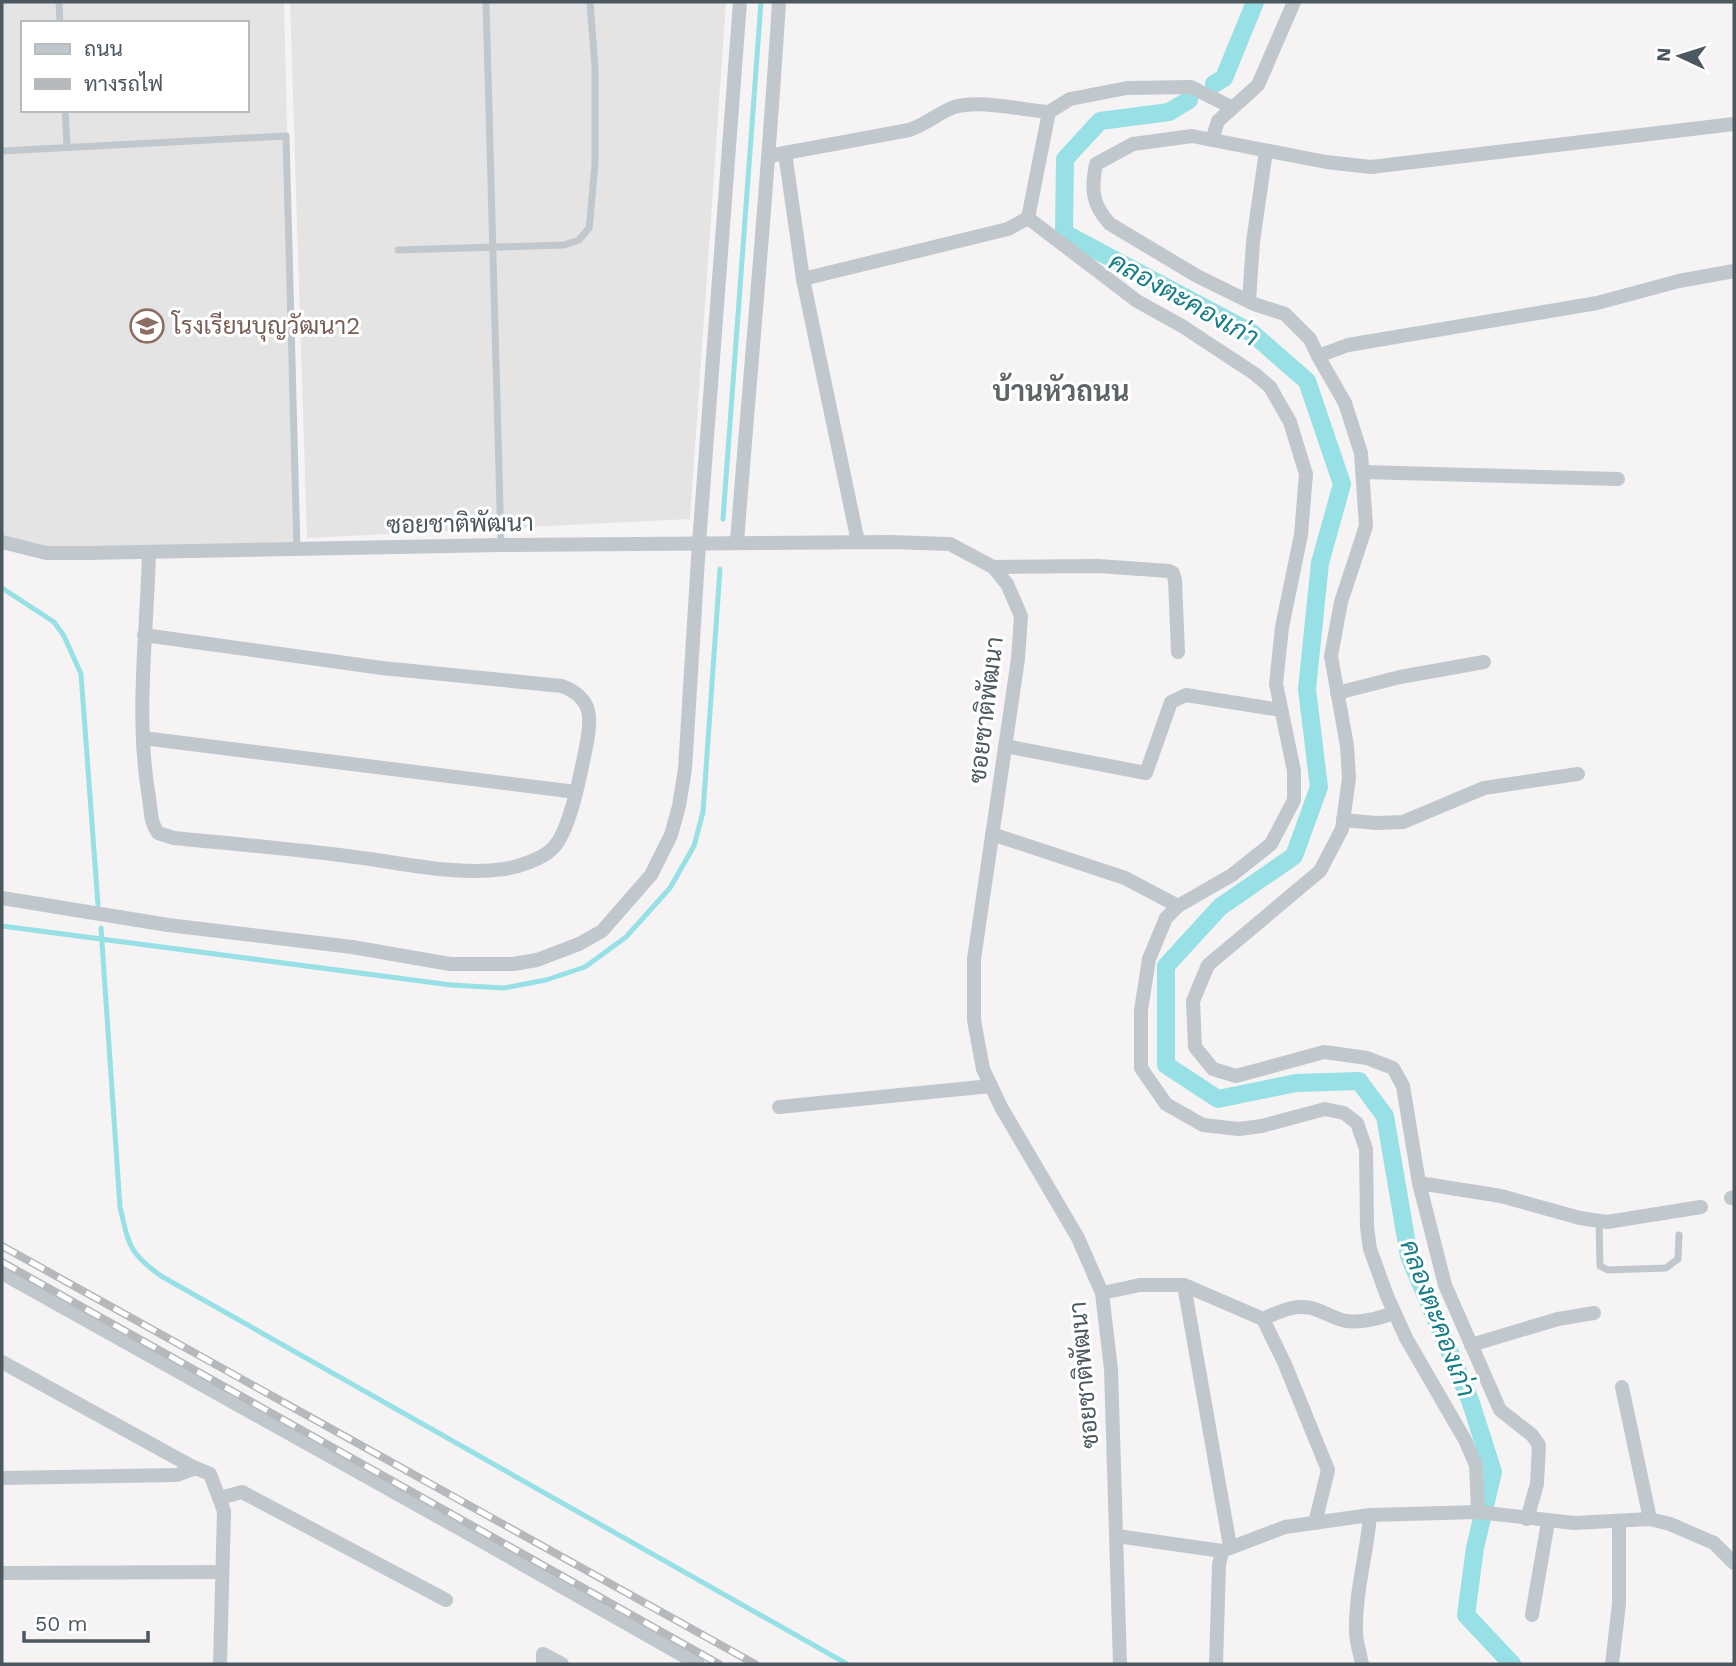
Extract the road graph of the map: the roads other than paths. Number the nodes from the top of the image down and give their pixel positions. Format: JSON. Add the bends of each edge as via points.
{"nodes":[{"id":1,"x":59,"y":2,"type":"edge"},
{"id":2,"x":486,"y":2,"type":"edge"},
{"id":3,"x":590,"y":2,"type":"edge"},
{"id":4,"x":740,"y":2,"type":"edge"},
{"id":5,"x":779,"y":2,"type":"edge"},
{"id":6,"x":1294,"y":2,"type":"edge"},
{"id":7,"x":60,"y":21,"type":"edge"},
{"id":8,"x":1231,"y":107,"type":"junction"},
{"id":9,"x":65,"y":112,"type":"edge"},
{"id":10,"x":1049,"y":112,"type":"junction"},
{"id":11,"x":1734,"y":124,"type":"edge"},
{"id":12,"x":1212,"y":140,"type":"junction"},
{"id":13,"x":67,"y":147,"type":"junction"},
{"id":14,"x":2,"y":151,"type":"edge"},
{"id":15,"x":1266,"y":151,"type":"junction"},
{"id":16,"x":785,"y":153,"type":"junction"},
{"id":17,"x":769,"y":156,"type":"junction"},
{"id":18,"x":1028,"y":218,"type":"junction"},
{"id":19,"x":493,"y":247,"type":"junction"},
{"id":20,"x":398,"y":250,"type":"dead end"},
{"id":21,"x":1734,"y":271,"type":"edge"},
{"id":22,"x":803,"y":279,"type":"junction"},
{"id":23,"x":1249,"y":301,"type":"junction"},
{"id":24,"x":1318,"y":356,"type":"junction"},
{"id":25,"x":1363,"y":472,"type":"junction"},
{"id":26,"x":1618,"y":479,"type":"dead end"},
{"id":27,"x":2,"y":542,"type":"edge"},
{"id":28,"x":737,"y":542,"type":"junction"},
{"id":29,"x":858,"y":542,"type":"junction"},
{"id":30,"x":699,"y":543,"type":"junction"},
{"id":31,"x":501,"y":545,"type":"junction"},
{"id":32,"x":297,"y":550,"type":"junction"},
{"id":33,"x":149,"y":552,"type":"junction"},
{"id":34,"x":993,"y":567,"type":"junction"},
{"id":35,"x":144,"y":635,"type":"junction"},
{"id":36,"x":1178,"y":652,"type":"dead end"},
{"id":37,"x":1484,"y":662,"type":"dead end"},
{"id":38,"x":1337,"y":694,"type":"junction"},
{"id":39,"x":1281,"y":710,"type":"junction"},
{"id":40,"x":143,"y":738,"type":"junction"},
{"id":41,"x":1005,"y":746,"type":"junction"},
{"id":42,"x":1578,"y":774,"type":"dead end"},
{"id":43,"x":576,"y":792,"type":"junction"},
{"id":44,"x":1343,"y":820,"type":"junction"},
{"id":45,"x":992,"y":834,"type":"junction"},
{"id":46,"x":2,"y":898,"type":"edge"},
{"id":47,"x":1178,"y":906,"type":"junction"},
{"id":48,"x":991,"y":1086,"type":"junction"},
{"id":49,"x":779,"y":1107,"type":"dead end"},
{"id":50,"x":1419,"y":1183,"type":"junction"},
{"id":51,"x":1701,"y":1207,"type":"dead end"},
{"id":52,"x":1599,"y":1221,"type":"junction"},
{"id":53,"x":1679,"y":1235,"type":"dead end"},
{"id":54,"x":2,"y":1273,"type":"edge"},
{"id":55,"x":1184,"y":1285,"type":"junction"},
{"id":56,"x":1102,"y":1293,"type":"junction"},
{"id":57,"x":1394,"y":1313,"type":"junction"},
{"id":58,"x":1594,"y":1313,"type":"dead end"},
{"id":59,"x":1263,"y":1319,"type":"junction"},
{"id":60,"x":1471,"y":1345,"type":"junction"},
{"id":61,"x":2,"y":1362,"type":"edge"},
{"id":62,"x":1622,"y":1387,"type":"dead end"},
{"id":63,"x":196,"y":1468,"type":"junction"},
{"id":64,"x":2,"y":1478,"type":"edge"},
{"id":65,"x":220,"y":1499,"type":"junction"},
{"id":66,"x":1478,"y":1512,"type":"junction"},
{"id":67,"x":1370,"y":1515,"type":"junction"},
{"id":68,"x":1527,"y":1519,"type":"junction"},
{"id":69,"x":1650,"y":1519,"type":"junction"},
{"id":70,"x":1548,"y":1522,"type":"junction"},
{"id":71,"x":1619,"y":1522,"type":"junction"},
{"id":72,"x":1315,"y":1523,"type":"junction"},
{"id":73,"x":1117,"y":1536,"type":"junction"},
{"id":74,"x":1226,"y":1549,"type":"junction"},
{"id":75,"x":1734,"y":1563,"type":"edge"},
{"id":76,"x":222,"y":1572,"type":"junction"},
{"id":77,"x":2,"y":1573,"type":"edge"},
{"id":78,"x":446,"y":1600,"type":"dead end"},
{"id":79,"x":1532,"y":1615,"type":"dead end"},
{"id":80,"x":220,"y":1664,"type":"edge"},
{"id":81,"x":543,"y":1664,"type":"edge"},
{"id":82,"x":562,"y":1664,"type":"edge"},
{"id":83,"x":698,"y":1664,"type":"edge"},
{"id":84,"x":1120,"y":1664,"type":"edge"},
{"id":85,"x":1216,"y":1664,"type":"edge"},
{"id":86,"x":1362,"y":1664,"type":"edge"},
{"id":87,"x":1612,"y":1664,"type":"edge"}],
"edges":[{"from":1,"to":7,"type":"lane"},
{"from":2,"to":19,"type":"lane"},
{"from":3,"to":19,"type":"lane","via":[[595,68],[589,228],[579,240],[564,245]]},
{"from":4,"to":30,"type":"street"},
{"from":5,"to":17,"type":"street"},
{"from":6,"to":8,"type":"street","via":[[1258,85]]},
{"from":8,"to":10,"type":"street","via":[[1191,87],[1127,88],[1070,99]]},
{"from":8,"to":12,"type":"street","via":[[1218,121]]},
{"from":9,"to":13,"type":"lane"},
{"from":10,"to":16,"type":"street","via":[[968,104],[951,107],[909,130]]},
{"from":10,"to":18,"type":"street"},
{"from":11,"to":15,"type":"street","via":[[1371,167]]},
{"from":12,"to":15,"type":"street"},
{"from":12,"to":23,"type":"street","via":[[1192,136],[1133,144],[1096,164],[1092,186],[1099,212],[1110,224]]},
{"from":13,"to":14,"type":"lane"},
{"from":13,"to":32,"type":"lane","via":[[286,136]]},
{"from":15,"to":23,"type":"street"},
{"from":16,"to":17,"type":"street"},
{"from":16,"to":22,"type":"street"},
{"from":17,"to":28,"type":"street"},
{"from":18,"to":22,"type":"street","via":[[1008,229]]},
{"from":18,"to":39,"type":"street","via":[[1138,301],[1255,374],[1270,387],[1290,422],[1306,474],[1301,535],[1282,627],[1276,684]]},
{"from":19,"to":20,"type":"lane"},
{"from":19,"to":31,"type":"lane"},
{"from":21,"to":24,"type":"street","via":[[1597,303],[1348,345]]},
{"from":22,"to":29,"type":"street"},
{"from":23,"to":24,"type":"street","via":[[1285,314],[1310,338]]},
{"from":24,"to":25,"type":"street","via":[[1345,403],[1362,453]]},
{"from":25,"to":26,"type":"street"},
{"from":25,"to":38,"type":"street","via":[[1366,526],[1341,602],[1331,656]]},
{"from":27,"to":33,"type":"street","name":"ซอยชาติพัฒนา","via":[[46,552]]},
{"from":28,"to":29,"type":"street","name":"ซอยชาติพัฒนา"},
{"from":28,"to":30,"type":"street","name":"ซอยชาติพัฒนา"},
{"from":29,"to":34,"type":"street","name":"ซอยชาติพัฒนา","via":[[950,544]]},
{"from":30,"to":31,"type":"street","name":"ซอยชาติพัฒนา"},
{"from":30,"to":46,"type":"street","via":[[685,769],[671,835],[651,875],[624,908],[602,931],[579,944],[513,964],[450,964]]},
{"from":31,"to":32,"type":"street","name":"ซอยชาติพัฒนา"},
{"from":32,"to":33,"type":"street","name":"ซอยชาติพัฒนา"},
{"from":33,"to":35,"type":"street"},
{"from":34,"to":36,"type":"street","via":[[1169,570],[1175,581]]},
{"from":34,"to":41,"type":"street","name":"ซอยชาติพัฒนา","via":[[1007,584],[1020,616]]},
{"from":35,"to":40,"type":"street"},
{"from":35,"to":43,"type":"street","via":[[382,668],[562,686],[575,691],[588,710],[589,731]]},
{"from":37,"to":38,"type":"street"},
{"from":38,"to":44,"type":"street","via":[[1349,778]]},
{"from":39,"to":41,"type":"street","via":[[1186,695],[1171,702],[1146,773]]},
{"from":39,"to":47,"type":"street","via":[[1294,771],[1294,800],[1271,844],[1232,875]]},
{"from":40,"to":43,"type":"street"},
{"from":40,"to":43,"type":"street","via":[[153,828],[174,838],[458,870],[505,869],[553,849]]},
{"from":41,"to":45,"type":"street","name":"ซอยชาติพัฒนา"},
{"from":42,"to":44,"type":"street","via":[[1484,788],[1403,822]]},
{"from":44,"to":50,"type":"street","via":[[1320,871],[1208,965],[1193,1000],[1195,1046],[1213,1069],[1236,1076],[1324,1052],[1367,1058],[1393,1068],[1403,1086]]},
{"from":45,"to":47,"type":"street","via":[[1125,878]]},
{"from":45,"to":48,"type":"street","name":"ซอยชาติพัฒนา","via":[[974,959],[974,1020],[983,1069]]},
{"from":47,"to":57,"type":"street","via":[[1166,918],[1149,959],[1141,1010],[1141,1068],[1166,1104],[1202,1125],[1239,1129],[1325,1109],[1344,1113],[1357,1123],[1366,1149],[1370,1249]]},
{"from":48,"to":49,"type":"street"},
{"from":48,"to":56,"type":"street","name":"ซอยชาติพัฒนา","via":[[1078,1238]]},
{"from":50,"to":52,"type":"street","via":[[1501,1196]]},
{"from":50,"to":60,"type":"street","via":[[1445,1285]]},
{"from":51,"to":52,"type":"street"},
{"from":52,"to":53,"type":"lane","via":[[1600,1266],[1608,1270],[1666,1268],[1678,1259]]},
{"from":54,"to":83,"type":"street"},
{"from":55,"to":56,"type":"street","via":[[1140,1285]]},
{"from":55,"to":59,"type":"street"},
{"from":55,"to":74,"type":"street"},
{"from":56,"to":73,"type":"street","name":"ซอยชาติพัฒนา","via":[[1111,1370]]},
{"from":57,"to":59,"type":"street","via":[[1344,1321],[1297,1307]]},
{"from":57,"to":66,"type":"street","via":[[1476,1465]]},
{"from":58,"to":60,"type":"street"},
{"from":59,"to":72,"type":"street","via":[[1328,1469]]},
{"from":60,"to":68,"type":"street","via":[[1500,1410],[1539,1445]]},
{"from":61,"to":63,"type":"street"},
{"from":62,"to":69,"type":"street"},
{"from":63,"to":64,"type":"street","via":[[177,1475]]},
{"from":63,"to":65,"type":"street","via":[[210,1474]]},
{"from":65,"to":76,"type":"street","via":[[224,1511]]},
{"from":65,"to":78,"type":"street","via":[[242,1492]]},
{"from":66,"to":67,"type":"street"},
{"from":66,"to":68,"type":"street"},
{"from":67,"to":72,"type":"street"},
{"from":67,"to":86,"type":"street","via":[[1358,1595],[1356,1633]]},
{"from":68,"to":70,"type":"street"},
{"from":69,"to":71,"type":"street"},
{"from":69,"to":75,"type":"street","via":[[1714,1543]]},
{"from":70,"to":71,"type":"street"},
{"from":70,"to":79,"type":"street"},
{"from":71,"to":87,"type":"street","via":[[1619,1604]]},
{"from":72,"to":74,"type":"street","via":[[1285,1527]]},
{"from":73,"to":74,"type":"street"},
{"from":73,"to":84,"type":"street","name":"ซอยชาติพัฒนา"},
{"from":74,"to":85,"type":"street","via":[[1219,1565]]},
{"from":76,"to":77,"type":"street"},
{"from":76,"to":80,"type":"street"},
{"from":81,"to":82,"type":"street","via":[[543,1654]]}]}
